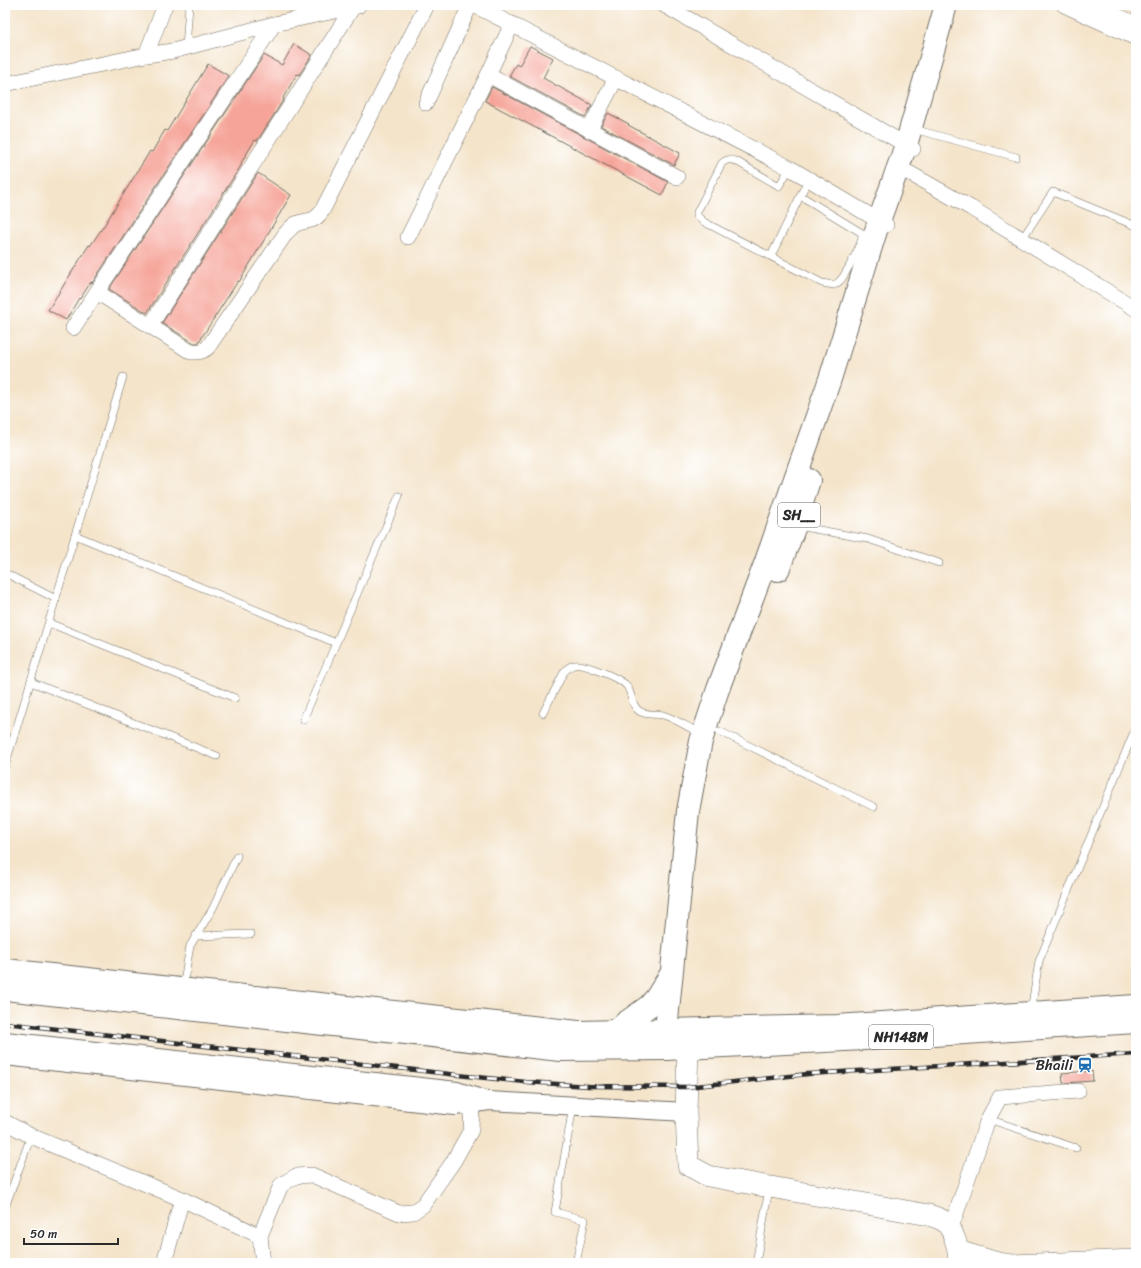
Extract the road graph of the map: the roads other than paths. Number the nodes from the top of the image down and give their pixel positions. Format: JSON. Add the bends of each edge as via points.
{"nodes":[{"id":1,"x":165,"y":5,"type":"edge"},
{"id":2,"x":189,"y":5,"type":"edge"},
{"id":3,"x":427,"y":5,"type":"edge"},
{"id":4,"x":470,"y":5,"type":"edge"},
{"id":5,"x":474,"y":5,"type":"edge"},
{"id":6,"x":664,"y":5,"type":"edge"},
{"id":7,"x":946,"y":5,"type":"edge"},
{"id":8,"x":957,"y":5,"type":"edge"},
{"id":9,"x":1064,"y":5,"type":"edge"},
{"id":10,"x":358,"y":6,"type":"edge"},
{"id":11,"x":1094,"y":9,"type":"edge"},
{"id":12,"x":274,"y":24,"type":"junction"},
{"id":13,"x":512,"y":24,"type":"junction"},
{"id":14,"x":1136,"y":24,"type":"edge"},
{"id":15,"x":1136,"y":38,"type":"edge"},
{"id":16,"x":180,"y":49,"type":"junction"},
{"id":17,"x":150,"y":55,"type":"junction"},
{"id":18,"x":488,"y":75,"type":"junction"},
{"id":19,"x":616,"y":78,"type":"junction"},
{"id":20,"x":5,"y":84,"type":"edge"},
{"id":21,"x":426,"y":103,"type":"dead end"},
{"id":22,"x":589,"y":130,"type":"junction"},
{"id":23,"x":914,"y":143,"type":"junction"},
{"id":24,"x":1016,"y":157,"type":"dead end"},
{"id":25,"x":790,"y":168,"type":"junction"},
{"id":26,"x":909,"y":173,"type":"junction"},
{"id":27,"x":677,"y":177,"type":"dead end"},
{"id":28,"x":809,"y":178,"type":"junction"},
{"id":29,"x":801,"y":196,"type":"junction"},
{"id":30,"x":884,"y":224,"type":"junction"},
{"id":31,"x":1136,"y":226,"type":"edge"},
{"id":32,"x":408,"y":238,"type":"dead end"},
{"id":33,"x":1022,"y":239,"type":"junction"},
{"id":34,"x":771,"y":256,"type":"junction"},
{"id":35,"x":97,"y":292,"type":"junction"},
{"id":36,"x":1136,"y":309,"type":"edge"},
{"id":37,"x":150,"y":326,"type":"junction"},
{"id":38,"x":73,"y":328,"type":"dead end"},
{"id":39,"x":123,"y":377,"type":"dead end"},
{"id":40,"x":399,"y":496,"type":"dead end"},
{"id":41,"x":795,"y":526,"type":"junction"},
{"id":42,"x":75,"y":535,"type":"junction"},
{"id":43,"x":939,"y":563,"type":"dead end"},
{"id":44,"x":5,"y":573,"type":"edge"},
{"id":45,"x":56,"y":600,"type":"junction"},
{"id":46,"x":49,"y":623,"type":"junction"},
{"id":47,"x":336,"y":643,"type":"junction"},
{"id":48,"x":31,"y":682,"type":"junction"},
{"id":49,"x":235,"y":698,"type":"dead end"},
{"id":50,"x":543,"y":713,"type":"dead end"},
{"id":51,"x":303,"y":720,"type":"dead end"},
{"id":52,"x":1136,"y":727,"type":"edge"},
{"id":53,"x":716,"y":733,"type":"junction"},
{"id":54,"x":217,"y":756,"type":"dead end"},
{"id":55,"x":6,"y":757,"type":"edge"},
{"id":56,"x":5,"y":766,"type":"edge"},
{"id":57,"x":874,"y":807,"type":"dead end"},
{"id":58,"x":237,"y":856,"type":"dead end"},
{"id":59,"x":251,"y":934,"type":"dead end"},
{"id":60,"x":196,"y":936,"type":"junction"},
{"id":61,"x":5,"y":970,"type":"edge"},
{"id":62,"x":672,"y":972,"type":"junction"},
{"id":63,"x":5,"y":989,"type":"edge"},
{"id":64,"x":183,"y":989,"type":"junction"},
{"id":65,"x":1136,"y":1006,"type":"edge"},
{"id":66,"x":1031,"y":1013,"type":"junction"},
{"id":67,"x":1136,"y":1022,"type":"edge"},
{"id":68,"x":614,"y":1031,"type":"junction"},
{"id":69,"x":5,"y":1041,"type":"edge"},
{"id":70,"x":675,"y":1041,"type":"junction"},
{"id":71,"x":5,"y":1056,"type":"edge"},
{"id":72,"x":1078,"y":1091,"type":"dead end"},
{"id":73,"x":481,"y":1103,"type":"junction"},
{"id":74,"x":573,"y":1106,"type":"junction"},
{"id":75,"x":686,"y":1112,"type":"junction"},
{"id":76,"x":988,"y":1119,"type":"junction"},
{"id":77,"x":5,"y":1122,"type":"edge"},
{"id":78,"x":32,"y":1136,"type":"junction"},
{"id":79,"x":1076,"y":1148,"type":"dead end"},
{"id":80,"x":770,"y":1187,"type":"junction"},
{"id":81,"x":182,"y":1200,"type":"junction"},
{"id":82,"x":5,"y":1207,"type":"edge"},
{"id":83,"x":260,"y":1236,"type":"junction"},
{"id":84,"x":955,"y":1247,"type":"edge"},
{"id":85,"x":1136,"y":1257,"type":"edge"},
{"id":86,"x":169,"y":1261,"type":"edge"},
{"id":87,"x":263,"y":1263,"type":"edge"},
{"id":88,"x":576,"y":1263,"type":"edge"},
{"id":89,"x":756,"y":1263,"type":"edge"}],
"edges":[{"from":1,"to":17,"type":"street"},
{"from":2,"to":16,"type":"lane"},
{"from":3,"to":37,"type":"street","via":[[322,211],[313,220],[291,227],[208,347],[191,352]]},
{"from":4,"to":21,"type":"street"},
{"from":5,"to":13,"type":"street"},
{"from":6,"to":23,"type":"street"},
{"from":7,"to":23,"type":"main road","number":"SH__"},
{"from":8,"to":23,"type":"main road","number":"SH__"},
{"from":9,"to":11,"type":"street"},
{"from":10,"to":12,"type":"street"},
{"from":10,"to":37,"type":"street"},
{"from":11,"to":14,"type":"street"},
{"from":11,"to":15,"type":"street"},
{"from":12,"to":16,"type":"street"},
{"from":12,"to":35,"type":"street"},
{"from":13,"to":18,"type":"street"},
{"from":13,"to":19,"type":"street"},
{"from":16,"to":17,"type":"street"},
{"from":17,"to":20,"type":"street"},
{"from":18,"to":22,"type":"street"},
{"from":18,"to":32,"type":"street"},
{"from":19,"to":22,"type":"street"},
{"from":19,"to":25,"type":"street"},
{"from":22,"to":27,"type":"street"},
{"from":23,"to":24,"type":"lane"},
{"from":23,"to":26,"type":"main road","number":"SH__"},
{"from":23,"to":30,"type":"main road","number":"SH__"},
{"from":25,"to":28,"type":"street"},
{"from":25,"to":34,"type":"lane","via":[[779,186],[736,161],[725,160],[697,212],[697,216],[704,222]]},
{"from":26,"to":30,"type":"main road","number":"SH__"},
{"from":26,"to":33,"type":"street"},
{"from":28,"to":29,"type":"lane"},
{"from":28,"to":30,"type":"street"},
{"from":29,"to":34,"type":"lane"},
{"from":29,"to":34,"type":"lane","via":[[862,233],[861,243],[843,277],[834,285],[822,283]]},
{"from":30,"to":41,"type":"main road","number":"SH__"},
{"from":30,"to":53,"type":"main road","number":"SH__","via":[[765,564]]},
{"from":31,"to":33,"type":"lane","via":[[1053,192]]},
{"from":33,"to":36,"type":"street"},
{"from":35,"to":37,"type":"street"},
{"from":35,"to":38,"type":"street"},
{"from":39,"to":42,"type":"lane"},
{"from":40,"to":47,"type":"lane"},
{"from":41,"to":43,"type":"lane","via":[[868,539]]},
{"from":41,"to":53,"type":"main road","number":"SH__"},
{"from":42,"to":45,"type":"lane"},
{"from":42,"to":47,"type":"lane"},
{"from":44,"to":45,"type":"lane"},
{"from":45,"to":46,"type":"lane"},
{"from":46,"to":48,"type":"lane"},
{"from":46,"to":49,"type":"lane"},
{"from":47,"to":51,"type":"lane"},
{"from":48,"to":54,"type":"lane"},
{"from":48,"to":55,"type":"lane"},
{"from":50,"to":53,"type":"lane","via":[[568,668],[579,664],[621,682],[626,686],[635,706],[643,713],[664,715]]},
{"from":52,"to":66,"type":"lane","via":[[1039,961]]},
{"from":53,"to":57,"type":"lane","via":[[742,742]]},
{"from":53,"to":62,"type":"main road","number":"SH__","via":[[688,811]]},
{"from":53,"to":70,"type":"main road","number":"SH__","via":[[706,767],[692,861]]},
{"from":55,"to":56,"type":"lane"},
{"from":58,"to":60,"type":"lane","via":[[213,908]]},
{"from":59,"to":60,"type":"lane"},
{"from":60,"to":64,"type":"lane","via":[[188,952]]},
{"from":61,"to":64,"type":"main road"},
{"from":62,"to":68,"type":"main road","via":[[649,1006]]},
{"from":62,"to":70,"type":"main road","number":"SH__"},
{"from":63,"to":70,"type":"main road","via":[[560,1050]]},
{"from":64,"to":68,"type":"main road","via":[[578,1032]]},
{"from":65,"to":66,"type":"main road","number":"NH148M"},
{"from":66,"to":70,"type":"main road","number":"NH148M","via":[[837,1026]]},
{"from":67,"to":70,"type":"main road","number":"NH148M","via":[[903,1037]]},
{"from":68,"to":70,"type":"main road"},
{"from":69,"to":73,"type":"street","via":[[457,1091]]},
{"from":70,"to":75,"type":"main road"},
{"from":71,"to":73,"type":"street","via":[[456,1106]]},
{"from":72,"to":76,"type":"street","via":[[1000,1097]]},
{"from":73,"to":74,"type":"street"},
{"from":73,"to":83,"type":"street","via":[[453,1162],[423,1205],[413,1212],[400,1212],[312,1175],[296,1176],[281,1185]]},
{"from":74,"to":75,"type":"street"},
{"from":74,"to":88,"type":"lane","via":[[555,1212],[585,1220]]},
{"from":75,"to":80,"type":"main road","via":[[688,1165],[708,1176]]},
{"from":76,"to":79,"type":"lane"},
{"from":76,"to":84,"type":"street"},
{"from":77,"to":78,"type":"street"},
{"from":78,"to":81,"type":"street"},
{"from":78,"to":82,"type":"lane"},
{"from":80,"to":84,"type":"main road","via":[[939,1218],[945,1223]]},
{"from":80,"to":89,"type":"lane"},
{"from":81,"to":83,"type":"street"},
{"from":81,"to":86,"type":"street"},
{"from":83,"to":87,"type":"street"},
{"from":84,"to":85,"type":"street","via":[[1012,1262]]}]}
